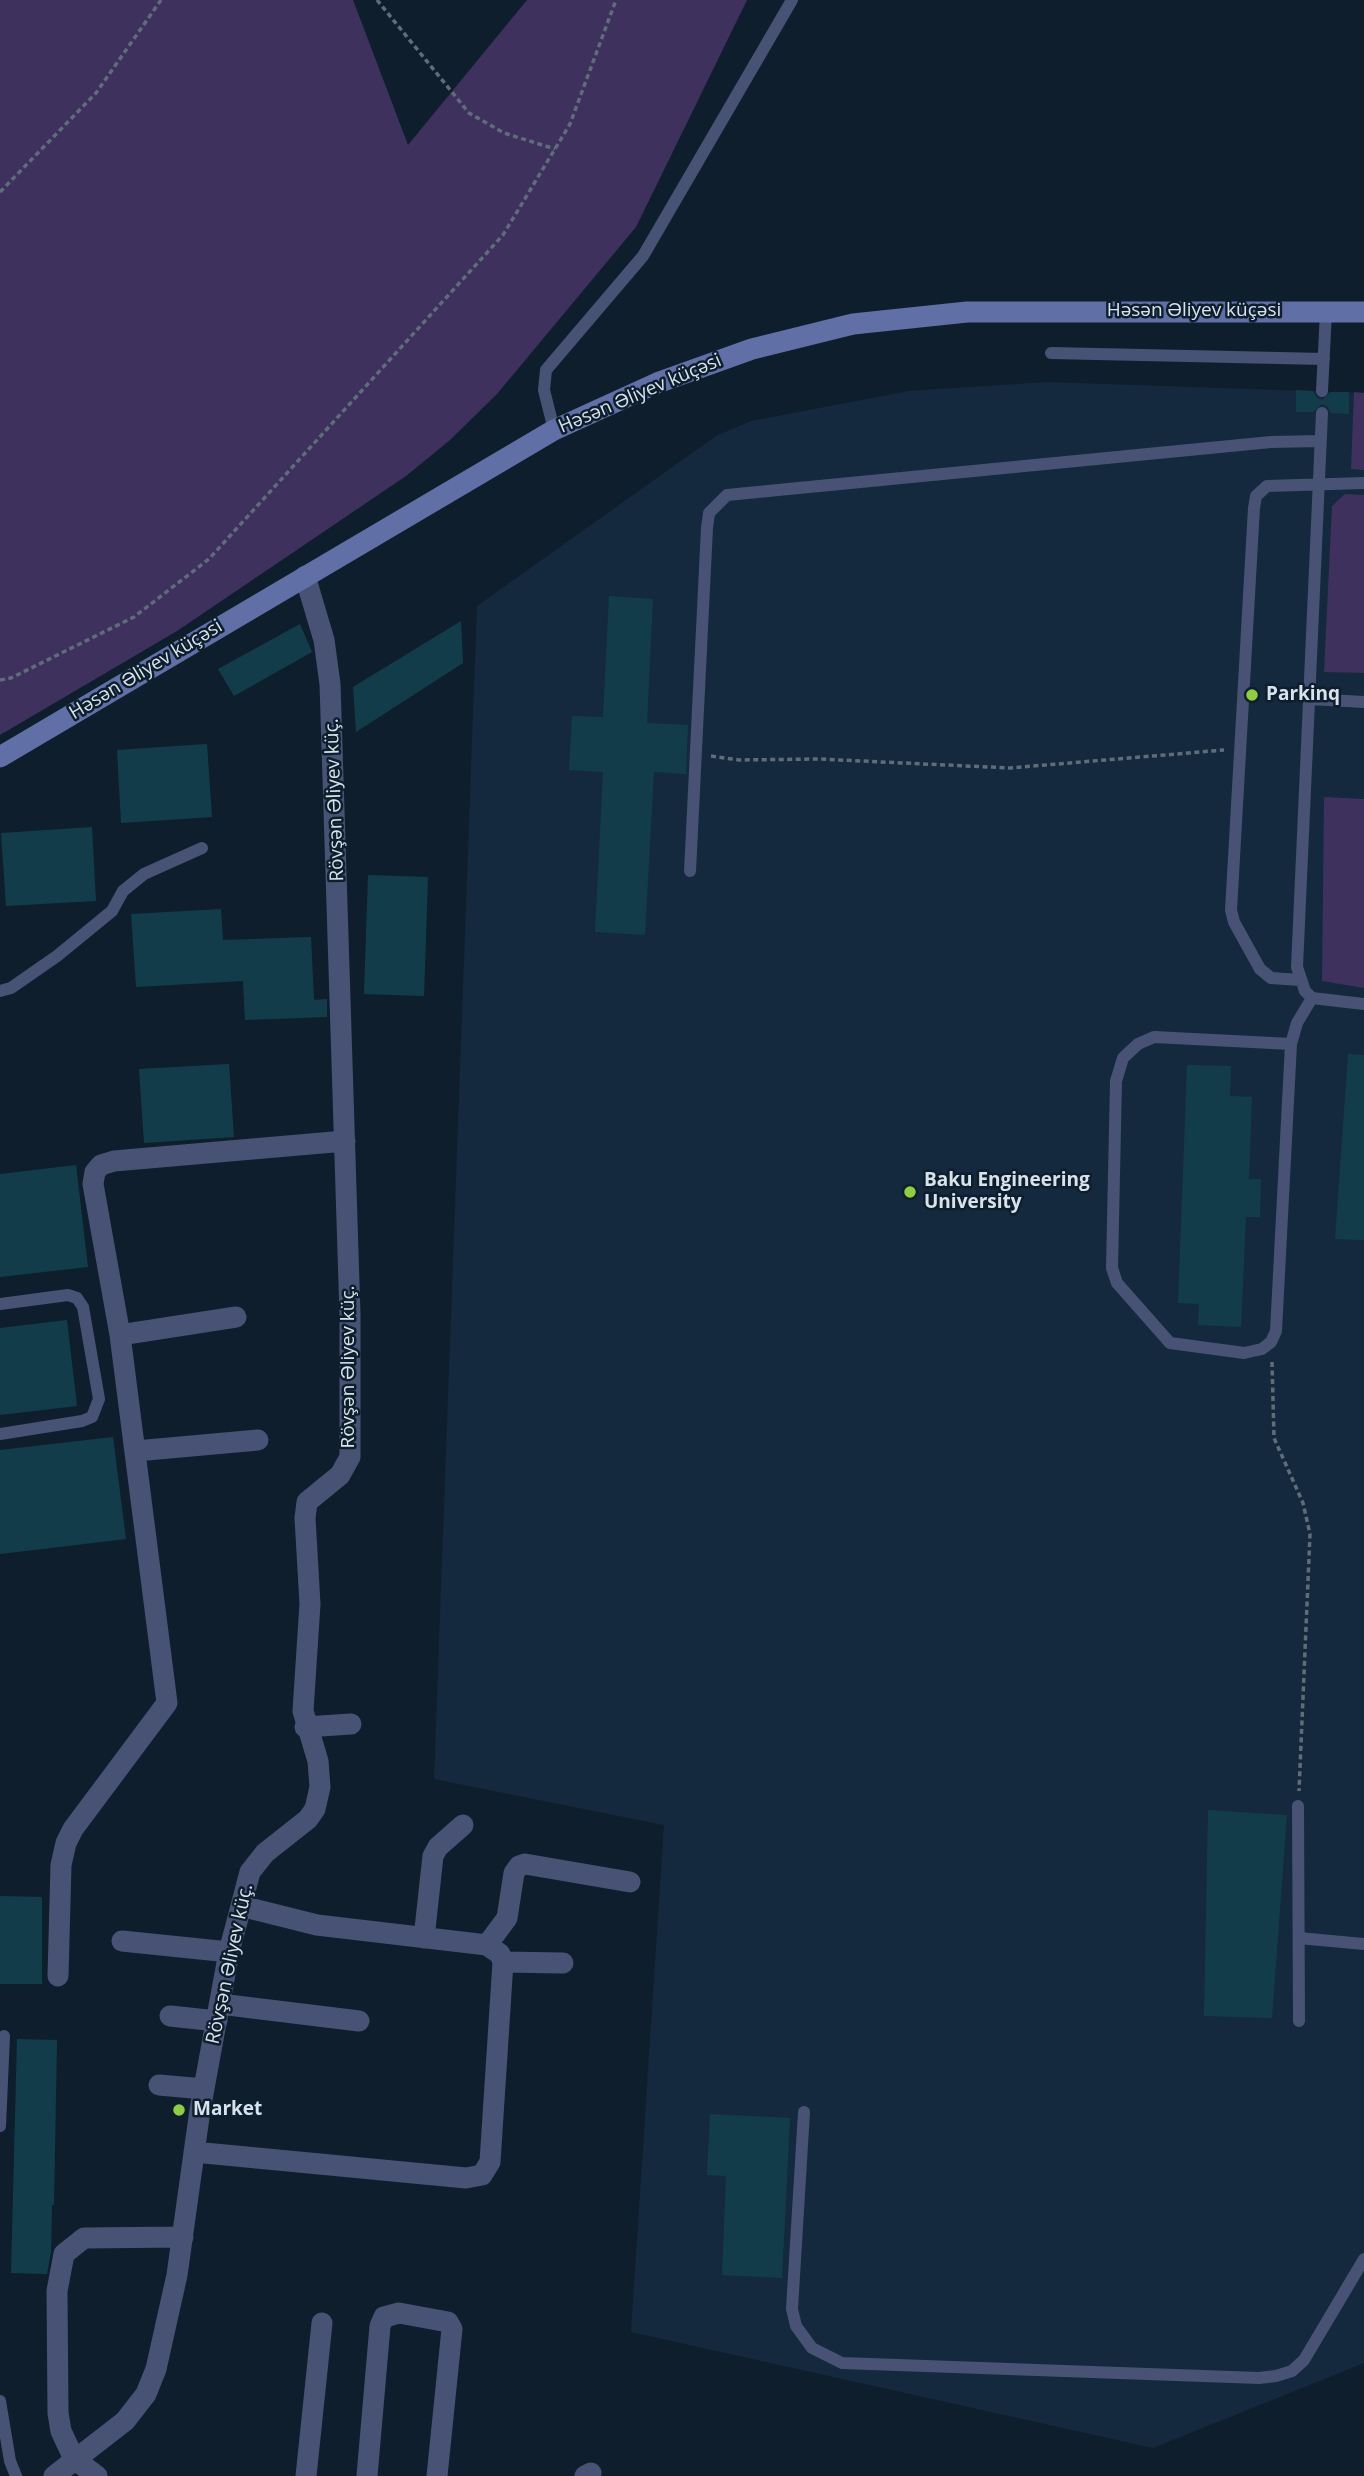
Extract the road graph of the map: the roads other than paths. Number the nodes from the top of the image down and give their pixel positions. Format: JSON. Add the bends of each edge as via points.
{"nodes":[{"id":1,"x":792,"y":0,"type":"edge"},
{"id":2,"x":1326,"y":312,"type":"junction"},
{"id":3,"x":1364,"y":312,"type":"edge"},
{"id":4,"x":1051,"y":353,"type":"dead end"},
{"id":5,"x":1324,"y":359,"type":"junction"},
{"id":6,"x":1322,"y":391,"type":"dead end"},
{"id":7,"x":1322,"y":413,"type":"dead end"},
{"id":8,"x":554,"y":430,"type":"junction"},
{"id":9,"x":1320,"y":441,"type":"junction"},
{"id":10,"x":1319,"y":483,"type":"junction"},
{"id":11,"x":1364,"y":483,"type":"edge"},
{"id":12,"x":305,"y":576,"type":"junction"},
{"id":13,"x":1310,"y":699,"type":"junction"},
{"id":14,"x":1364,"y":702,"type":"edge"},
{"id":15,"x":0,"y":757,"type":"edge"},
{"id":16,"x":202,"y":848,"type":"dead end"},
{"id":17,"x":690,"y":871,"type":"dead end"},
{"id":18,"x":1300,"y":980,"type":"junction"},
{"id":19,"x":0,"y":991,"type":"edge"},
{"id":20,"x":1312,"y":998,"type":"junction"},
{"id":21,"x":1364,"y":1004,"type":"edge"},
{"id":22,"x":1291,"y":1044,"type":"junction"},
{"id":23,"x":345,"y":1141,"type":"junction"},
{"id":24,"x":0,"y":1304,"type":"edge"},
{"id":25,"x":236,"y":1317,"type":"dead end"},
{"id":26,"x":120,"y":1335,"type":"junction"},
{"id":27,"x":0,"y":1434,"type":"edge"},
{"id":28,"x":258,"y":1440,"type":"dead end"},
{"id":29,"x":136,"y":1451,"type":"junction"},
{"id":30,"x":351,"y":1724,"type":"dead end"},
{"id":31,"x":305,"y":1727,"type":"junction"},
{"id":32,"x":1298,"y":1806,"type":"road end"},
{"id":33,"x":463,"y":1825,"type":"dead end"},
{"id":34,"x":630,"y":1882,"type":"dead end"},
{"id":35,"x":241,"y":1906,"type":"junction"},
{"id":36,"x":424,"y":1938,"type":"junction"},
{"id":37,"x":1299,"y":1938,"type":"junction"},
{"id":38,"x":122,"y":1941,"type":"dead end"},
{"id":39,"x":1364,"y":1944,"type":"edge"},
{"id":40,"x":487,"y":1945,"type":"junction"},
{"id":41,"x":229,"y":1952,"type":"junction"},
{"id":42,"x":503,"y":1962,"type":"junction"},
{"id":43,"x":563,"y":1963,"type":"dead end"},
{"id":44,"x":58,"y":1976,"type":"dead end"},
{"id":45,"x":218,"y":2012,"type":"junction"},
{"id":46,"x":170,"y":2016,"type":"dead end"},
{"id":47,"x":359,"y":2021,"type":"dead end"},
{"id":48,"x":1299,"y":2021,"type":"dead end"},
{"id":49,"x":4,"y":2036,"type":"dead end"},
{"id":50,"x":159,"y":2085,"type":"dead end"},
{"id":51,"x":204,"y":2089,"type":"junction"},
{"id":52,"x":804,"y":2112,"type":"dead end"},
{"id":53,"x":0,"y":2126,"type":"edge"},
{"id":54,"x":194,"y":2152,"type":"junction"},
{"id":55,"x":183,"y":2237,"type":"junction"},
{"id":56,"x":1364,"y":2259,"type":"edge"},
{"id":57,"x":321,"y":2323,"type":"dead end"},
{"id":58,"x":0,"y":2402,"type":"edge"},
{"id":59,"x":74,"y":2459,"type":"junction"},
{"id":60,"x":5,"y":2461,"type":"edge"},
{"id":61,"x":16,"y":2476,"type":"edge"},
{"id":62,"x":54,"y":2476,"type":"edge"},
{"id":63,"x":97,"y":2476,"type":"edge"},
{"id":64,"x":306,"y":2476,"type":"edge"},
{"id":65,"x":367,"y":2476,"type":"edge"},
{"id":66,"x":437,"y":2476,"type":"edge"}],
"edges":[{"from":1,"to":8,"type":"lane","via":[[643,256],[547,370],[544,390]]},
{"from":2,"to":3,"type":"main road","name":"Həsən Əliyev küçəsi"},
{"from":2,"to":5,"type":"lane"},
{"from":2,"to":8,"type":"main road","name":"Həsən Əliyev küçəsi","via":[[1016,309],[853,324],[700,366]]},
{"from":4,"to":5,"type":"lane"},
{"from":5,"to":6,"type":"lane"},
{"from":7,"to":9,"type":"lane"},
{"from":8,"to":12,"type":"main road","name":"Həsən Əliyev küçəsi"},
{"from":9,"to":10,"type":"lane"},
{"from":9,"to":17,"type":"lane","via":[[727,495],[709,513],[707,528]]},
{"from":10,"to":11,"type":"lane"},
{"from":10,"to":13,"type":"lane"},
{"from":10,"to":18,"type":"lane","via":[[1267,486],[1256,496],[1230,909],[1260,969],[1271,978]]},
{"from":12,"to":15,"type":"main road","name":"Həsən Əliyev küçəsi"},
{"from":12,"to":23,"type":"street","name":"Rövşən Əliyev küç.","via":[[324,640],[330,684]]},
{"from":13,"to":14,"type":"lane"},
{"from":13,"to":18,"type":"lane"},
{"from":16,"to":19,"type":"lane","via":[[144,874],[123,891],[112,911],[66,949]]},
{"from":18,"to":20,"type":"lane"},
{"from":20,"to":21,"type":"lane"},
{"from":20,"to":22,"type":"lane"},
{"from":22,"to":22,"type":"lane","via":[[1276,1331],[1262,1349],[1244,1353],[1170,1343],[1117,1283],[1112,1268],[1116,1081],[1123,1058],[1154,1037]]},
{"from":23,"to":26,"type":"street","via":[[101,1165],[93,1184]]},
{"from":23,"to":31,"type":"street","name":"Rövşən Əliyev küç.","via":[[351,1442],[346,1468],[305,1507],[310,1604],[302,1695]]},
{"from":24,"to":27,"type":"lane","via":[[68,1295],[77,1298],[83,1307],[99,1399],[92,1417],[82,1421]]},
{"from":25,"to":26,"type":"street"},
{"from":26,"to":29,"type":"street"},
{"from":28,"to":29,"type":"street"},
{"from":29,"to":44,"type":"street","via":[[166,1703],[66,1843],[61,1865]]},
{"from":30,"to":31,"type":"street"},
{"from":31,"to":35,"type":"street","name":"Rövşən Əliyev küç.","via":[[320,1778],[315,1809],[302,1826],[254,1865]]},
{"from":32,"to":37,"type":"lane"},
{"from":33,"to":36,"type":"street","via":[[433,1856]]},
{"from":34,"to":40,"type":"street","via":[[519,1866],[514,1872],[507,1918]]},
{"from":35,"to":36,"type":"street","via":[[305,1923]]},
{"from":35,"to":41,"type":"street","name":"Rövşən Əliyev küç."},
{"from":36,"to":40,"type":"street"},
{"from":37,"to":39,"type":"lane"},
{"from":37,"to":48,"type":"lane"},
{"from":38,"to":41,"type":"street"},
{"from":40,"to":42,"type":"street"},
{"from":41,"to":45,"type":"street","name":"Rövşən Əliyev küç."},
{"from":42,"to":43,"type":"street"},
{"from":42,"to":54,"type":"street","via":[[490,2162],[482,2175],[466,2178]]},
{"from":45,"to":46,"type":"street"},
{"from":45,"to":47,"type":"street"},
{"from":45,"to":51,"type":"street","name":"Rövşən Əliyev küç."},
{"from":49,"to":53,"type":"lane"},
{"from":50,"to":51,"type":"street"},
{"from":51,"to":54,"type":"street","name":"Rövşən Əliyev küç."},
{"from":52,"to":56,"type":"lane","via":[[792,2309],[796,2326],[812,2348],[842,2363],[1276,2376],[1292,2371],[1304,2360]]},
{"from":54,"to":55,"type":"street","name":"Rövşən Əliyev küç."},
{"from":55,"to":59,"type":"street","name":"Rövşən Əliyev küç.","via":[[156,2369],[146,2394],[125,2421]]},
{"from":55,"to":59,"type":"street","via":[[84,2238],[64,2254],[57,2291],[58,2413]]},
{"from":57,"to":64,"type":"street"},
{"from":58,"to":60,"type":"lane"},
{"from":59,"to":62,"type":"street","name":"Rövşən Əliyev küç."},
{"from":59,"to":63,"type":"street"},
{"from":60,"to":61,"type":"lane"},
{"from":65,"to":66,"type":"street","via":[[380,2326],[384,2316],[399,2313],[448,2322],[452,2329]]}]}
